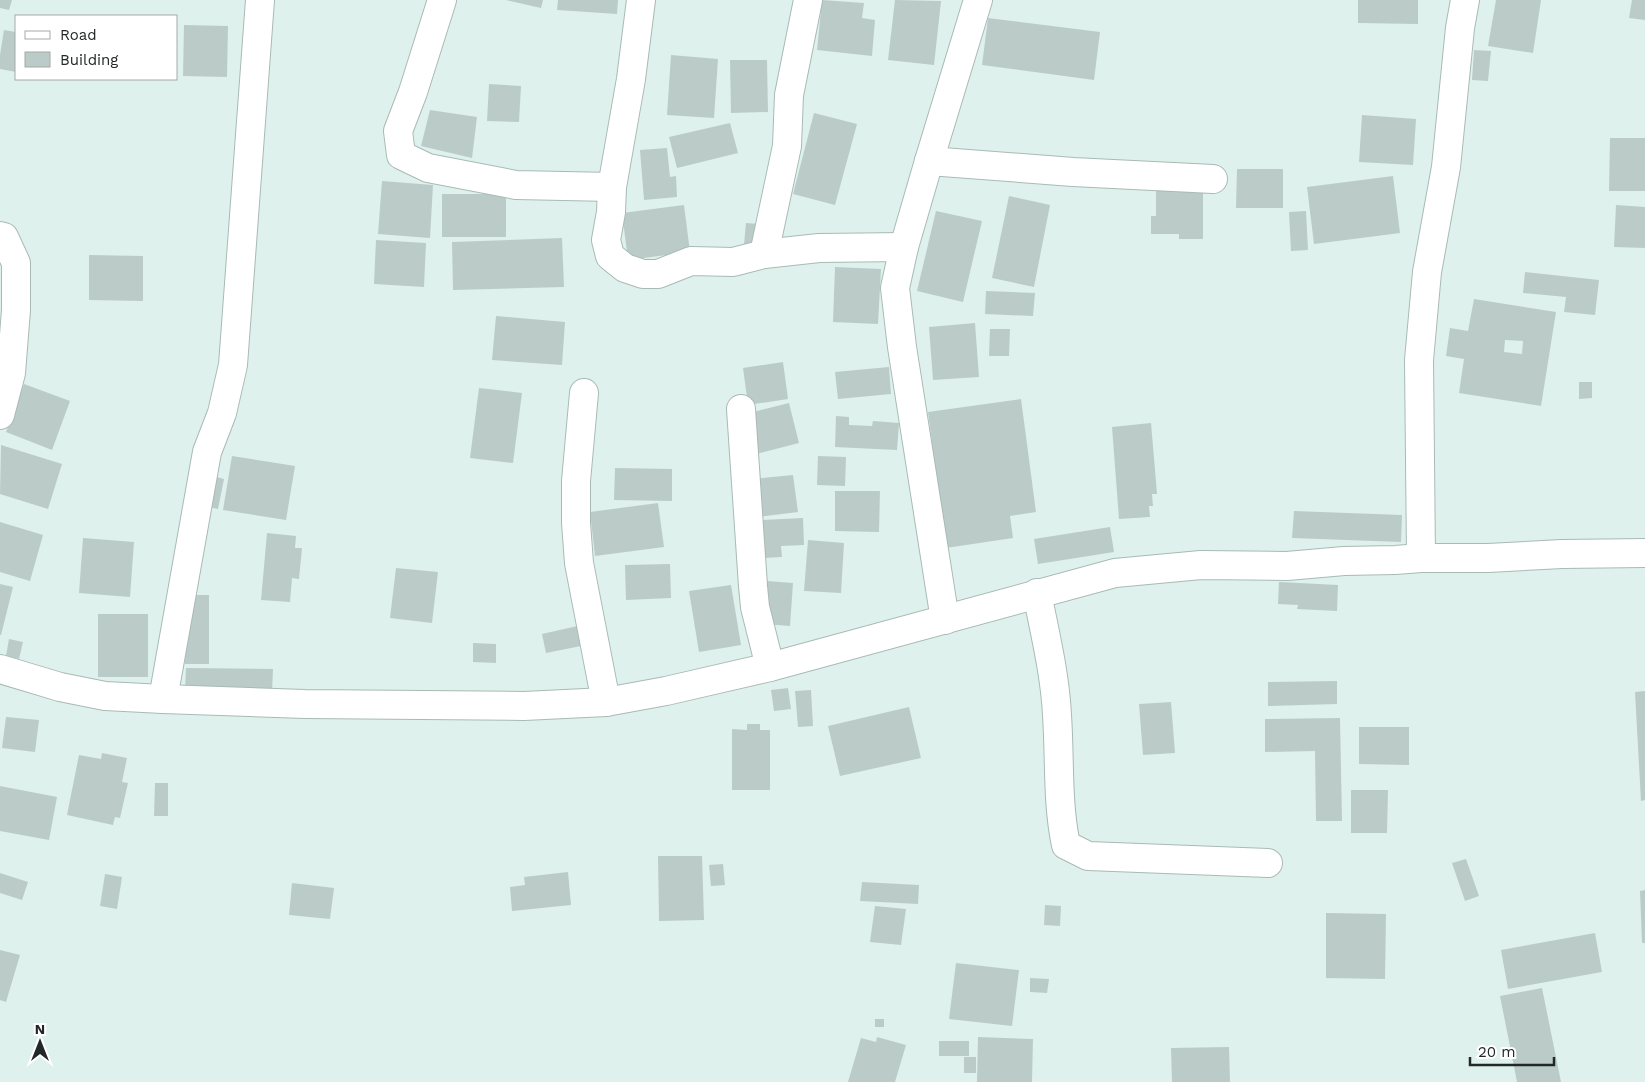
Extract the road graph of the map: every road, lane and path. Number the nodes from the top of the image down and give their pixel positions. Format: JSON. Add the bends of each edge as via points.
{"nodes":[{"id":1,"x":260,"y":0,"type":"edge"},
{"id":2,"x":442,"y":0,"type":"edge"},
{"id":3,"x":641,"y":0,"type":"edge"},
{"id":4,"x":808,"y":0,"type":"edge"},
{"id":5,"x":978,"y":0,"type":"edge"},
{"id":6,"x":1465,"y":0,"type":"edge"},
{"id":7,"x":930,"y":161,"type":"junction"},
{"id":8,"x":1213,"y":179,"type":"dead end"},
{"id":9,"x":612,"y":187,"type":"junction"},
{"id":10,"x":0,"y":236,"type":"edge"},
{"id":11,"x":904,"y":248,"type":"junction"},
{"id":12,"x":764,"y":254,"type":"junction"},
{"id":13,"x":584,"y":393,"type":"dead end"},
{"id":14,"x":740,"y":409,"type":"dead end"},
{"id":15,"x":0,"y":415,"type":"edge"},
{"id":16,"x":1645,"y":553,"type":"edge"},
{"id":17,"x":1421,"y":558,"type":"junction"},
{"id":18,"x":1038,"y":594,"type":"junction"},
{"id":19,"x":945,"y":620,"type":"junction"},
{"id":20,"x":770,"y":667,"type":"junction"},
{"id":21,"x":0,"y":669,"type":"edge"},
{"id":22,"x":164,"y":699,"type":"junction"},
{"id":23,"x":606,"y":702,"type":"junction"},
{"id":24,"x":1268,"y":862,"type":"dead end"}],
"edges":[{"from":1,"to":22,"type":"street","via":[[233,364],[222,413],[207,452]]},
{"from":2,"to":9,"type":"street","via":[[398,131],[401,155],[428,168],[516,185]]},
{"from":3,"to":9,"type":"street"},
{"from":4,"to":12,"type":"street","via":[[789,95],[787,146]]},
{"from":5,"to":7,"type":"street"},
{"from":6,"to":17,"type":"street","via":[[1446,167],[1427,272],[1419,360]]},
{"from":7,"to":8,"type":"street"},
{"from":7,"to":11,"type":"street"},
{"from":9,"to":12,"type":"street","via":[[606,240],[610,256],[625,268],[643,274],[658,274],[691,261],[733,262]]},
{"from":10,"to":15,"type":"street","via":[[4,237],[16,263],[16,310],[11,373]]},
{"from":11,"to":12,"type":"street","via":[[819,248]]},
{"from":11,"to":19,"type":"street","via":[[895,288]]},
{"from":13,"to":23,"type":"street","via":[[576,481],[578,555]]},
{"from":14,"to":20,"type":"street","via":[[755,607]]},
{"from":16,"to":17,"type":"street"},
{"from":17,"to":18,"type":"street","via":[[1287,566],[1182,566],[1115,573]]},
{"from":18,"to":19,"type":"street"},
{"from":18,"to":24,"type":"street","via":[[1054,676],[1061,821],[1066,845],[1088,856]]},
{"from":19,"to":20,"type":"street"},
{"from":20,"to":23,"type":"street"},
{"from":21,"to":22,"type":"street","via":[[105,696]]},
{"from":22,"to":23,"type":"street","via":[[524,706]]}]}
